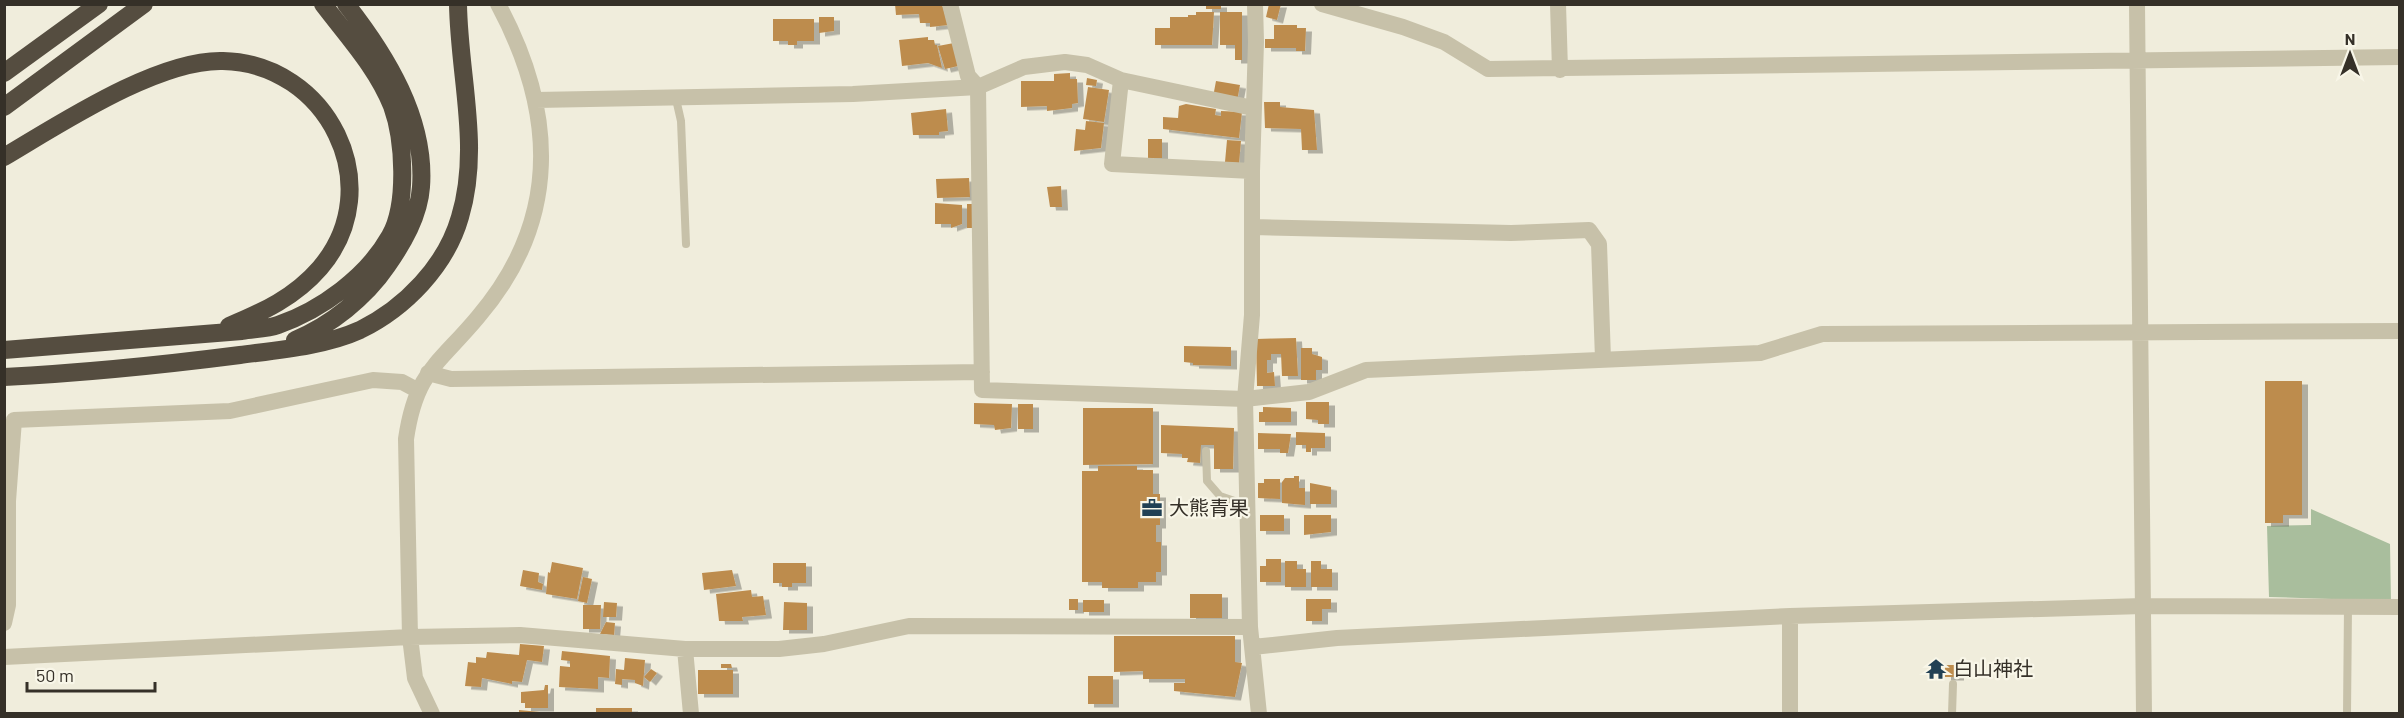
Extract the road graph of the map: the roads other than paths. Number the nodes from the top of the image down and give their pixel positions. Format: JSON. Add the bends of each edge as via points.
{"nodes":[{"id":1,"x":99,"y":4,"type":"edge"},
{"id":2,"x":144,"y":4,"type":"edge"},
{"id":3,"x":323,"y":4,"type":"edge"},
{"id":4,"x":346,"y":4,"type":"edge"},
{"id":5,"x":458,"y":4,"type":"edge"},
{"id":6,"x":498,"y":4,"type":"edge"},
{"id":7,"x":950,"y":4,"type":"edge"},
{"id":8,"x":1255,"y":4,"type":"edge"},
{"id":9,"x":1322,"y":4,"type":"edge"},
{"id":10,"x":1558,"y":4,"type":"edge"},
{"id":11,"x":2137,"y":4,"type":"edge"},
{"id":12,"x":2400,"y":57,"type":"edge"},
{"id":13,"x":2137,"y":62,"type":"junction"},
{"id":14,"x":1560,"y":70,"type":"junction"},
{"id":15,"x":4,"y":73,"type":"edge"},
{"id":16,"x":1121,"y":80,"type":"junction"},
{"id":17,"x":978,"y":87,"type":"junction"},
{"id":18,"x":676,"y":99,"type":"junction"},
{"id":19,"x":536,"y":100,"type":"junction"},
{"id":20,"x":4,"y":107,"type":"edge"},
{"id":21,"x":1253,"y":108,"type":"junction"},
{"id":22,"x":4,"y":157,"type":"edge"},
{"id":23,"x":1252,"y":171,"type":"junction"},
{"id":24,"x":1253,"y":226,"type":"junction"},
{"id":25,"x":686,"y":244,"type":"dead end"},
{"id":26,"x":2400,"y":331,"type":"edge"},
{"id":27,"x":2139,"y":332,"type":"junction"},
{"id":28,"x":192,"y":333,"type":"junction"},
{"id":29,"x":4,"y":350,"type":"edge"},
{"id":30,"x":267,"y":351,"type":"junction"},
{"id":31,"x":1603,"y":359,"type":"junction"},
{"id":32,"x":982,"y":372,"type":"junction"},
{"id":33,"x":428,"y":373,"type":"junction"},
{"id":34,"x":4,"y":377,"type":"edge"},
{"id":35,"x":417,"y":390,"type":"junction"},
{"id":36,"x":1245,"y":399,"type":"junction"},
{"id":37,"x":1206,"y":452,"type":"dead end"},
{"id":38,"x":1246,"y":505,"type":"junction"},
{"id":39,"x":2143,"y":606,"type":"junction"},
{"id":40,"x":2348,"y":607,"type":"junction"},
{"id":41,"x":2400,"y":607,"type":"edge"},
{"id":42,"x":1790,"y":616,"type":"junction"},
{"id":43,"x":4,"y":623,"type":"edge"},
{"id":44,"x":1250,"y":627,"type":"junction"},
{"id":45,"x":410,"y":637,"type":"junction"},
{"id":46,"x":1253,"y":647,"type":"junction"},
{"id":47,"x":685,"y":649,"type":"junction"},
{"id":48,"x":4,"y":657,"type":"edge"},
{"id":49,"x":1953,"y":684,"type":"dead end"},
{"id":50,"x":432,"y":714,"type":"edge"},
{"id":51,"x":691,"y":714,"type":"edge"},
{"id":52,"x":1259,"y":714,"type":"edge"},
{"id":53,"x":1790,"y":714,"type":"edge"},
{"id":54,"x":1952,"y":714,"type":"edge"},
{"id":55,"x":2144,"y":714,"type":"edge"},
{"id":56,"x":2347,"y":714,"type":"edge"}],
"edges":[{"from":1,"to":15,"type":"highway"},
{"from":2,"to":20,"type":"highway"},
{"from":3,"to":28,"type":"highway","via":[[374,71],[392,107],[402,150],[401,194],[391,235],[357,278],[314,308],[277,325]]},
{"from":4,"to":30,"type":"highway","via":[[372,37],[399,84],[419,142],[421,188],[407,237],[377,281],[344,310],[306,335]]},
{"from":5,"to":30,"type":"highway","via":[[470,143],[460,218],[446,252],[421,285],[382,318],[358,330]]},
{"from":6,"to":19,"type":"street","via":[[526,63]]},
{"from":7,"to":17,"type":"street","via":[[968,76]]},
{"from":8,"to":21,"type":"street"},
{"from":9,"to":14,"type":"street","via":[[1444,42],[1488,69]]},
{"from":10,"to":14,"type":"street"},
{"from":11,"to":13,"type":"street"},
{"from":12,"to":13,"type":"street"},
{"from":13,"to":14,"type":"street"},
{"from":13,"to":27,"type":"street"},
{"from":16,"to":17,"type":"street","via":[[1087,65],[1043,63]]},
{"from":16,"to":21,"type":"street"},
{"from":16,"to":23,"type":"street","via":[[1112,164]]},
{"from":17,"to":18,"type":"street"},
{"from":17,"to":32,"type":"street"},
{"from":18,"to":19,"type":"street"},
{"from":18,"to":25,"type":"lane","via":[[681,122]]},
{"from":19,"to":33,"type":"street","via":[[540,172],[536,202],[520,251],[495,296]]},
{"from":21,"to":23,"type":"street"},
{"from":22,"to":28,"type":"highway","via":[[131,87],[192,64],[222,61],[274,71],[297,84],[318,103],[344,150],[349,175],[344,224],[334,246],[321,267],[286,298],[227,327]]},
{"from":23,"to":24,"type":"street"},
{"from":24,"to":31,"type":"street","via":[[1511,233],[1589,230],[1599,244]]},
{"from":24,"to":36,"type":"street","via":[[1252,315]]},
{"from":26,"to":27,"type":"street"},
{"from":27,"to":31,"type":"street","via":[[1822,334],[1760,353]]},
{"from":27,"to":39,"type":"street"},
{"from":28,"to":29,"type":"highway"},
{"from":30,"to":34,"type":"highway","via":[[166,365]]},
{"from":31,"to":36,"type":"street","via":[[1366,370],[1309,392]]},
{"from":32,"to":33,"type":"street","via":[[451,379]]},
{"from":32,"to":36,"type":"street","via":[[982,390]]},
{"from":33,"to":35,"type":"street"},
{"from":35,"to":43,"type":"street","via":[[402,382],[373,380],[230,411],[14,420],[8,501],[8,605]]},
{"from":35,"to":45,"type":"street","via":[[406,439]]},
{"from":36,"to":38,"type":"street"},
{"from":37,"to":38,"type":"lane","via":[[1207,481],[1220,496]]},
{"from":38,"to":44,"type":"street"},
{"from":39,"to":40,"type":"street"},
{"from":39,"to":42,"type":"street"},
{"from":39,"to":55,"type":"street"},
{"from":40,"to":41,"type":"street"},
{"from":40,"to":56,"type":"lane"},
{"from":42,"to":46,"type":"street","via":[[1337,638]]},
{"from":42,"to":53,"type":"street"},
{"from":44,"to":46,"type":"street"},
{"from":44,"to":47,"type":"street","via":[[909,626],[779,649]]},
{"from":45,"to":47,"type":"street","via":[[520,635]]},
{"from":45,"to":48,"type":"street"},
{"from":45,"to":50,"type":"street","via":[[415,678]]},
{"from":46,"to":52,"type":"street"},
{"from":47,"to":51,"type":"street"},
{"from":49,"to":54,"type":"lane"}]}
